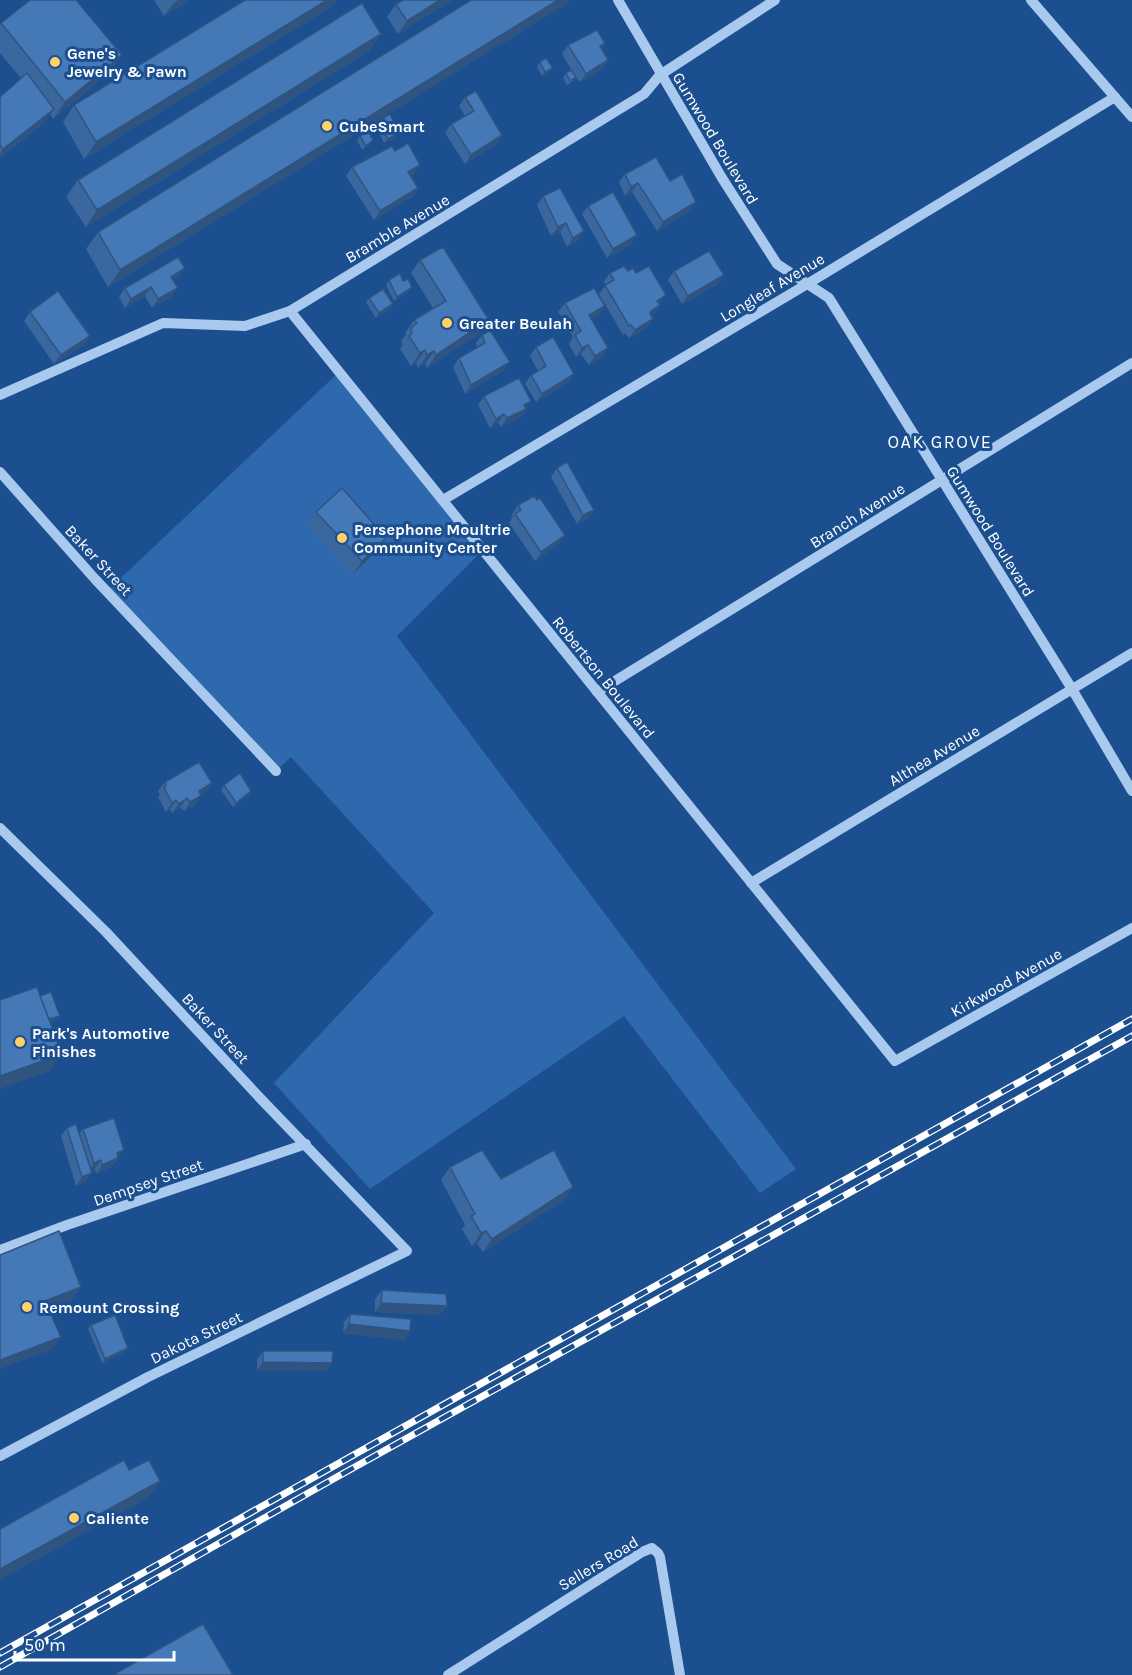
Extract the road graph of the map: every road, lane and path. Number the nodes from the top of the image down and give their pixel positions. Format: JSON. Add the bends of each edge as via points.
{"nodes":[{"id":1,"x":618,"y":0,"type":"edge"},
{"id":2,"x":775,"y":0,"type":"edge"},
{"id":3,"x":1031,"y":0,"type":"edge"},
{"id":4,"x":660,"y":75,"type":"junction"},
{"id":5,"x":1115,"y":97,"type":"junction"},
{"id":6,"x":1132,"y":117,"type":"edge"},
{"id":7,"x":809,"y":283,"type":"junction"},
{"id":8,"x":290,"y":310,"type":"junction"},
{"id":9,"x":1132,"y":363,"type":"edge"},
{"id":10,"x":0,"y":395,"type":"edge"},
{"id":11,"x":0,"y":472,"type":"edge"},
{"id":12,"x":942,"y":481,"type":"junction"},
{"id":13,"x":442,"y":500,"type":"junction"},
{"id":14,"x":1132,"y":652,"type":"edge"},
{"id":15,"x":1072,"y":689,"type":"junction"},
{"id":16,"x":597,"y":692,"type":"junction"},
{"id":17,"x":276,"y":771,"type":"dead end"},
{"id":18,"x":1132,"y":791,"type":"edge"},
{"id":19,"x":0,"y":828,"type":"edge"},
{"id":20,"x":751,"y":883,"type":"junction"},
{"id":21,"x":1132,"y":928,"type":"edge"},
{"id":22,"x":895,"y":1061,"type":"joint"},
{"id":23,"x":306,"y":1144,"type":"junction"},
{"id":24,"x":0,"y":1250,"type":"edge"},
{"id":25,"x":407,"y":1251,"type":"joint"},
{"id":26,"x":0,"y":1456,"type":"edge"},
{"id":27,"x":448,"y":1675,"type":"edge"},
{"id":28,"x":680,"y":1675,"type":"edge"}],
"edges":[{"from":1,"to":4,"type":"street","name":"Gumwood Boulevard"},
{"from":2,"to":4,"type":"street","name":"Bramble Avenue"},
{"from":3,"to":5,"type":"street"},
{"from":4,"to":7,"type":"street","name":"Gumwood Boulevard","via":[[777,264]]},
{"from":4,"to":8,"type":"street","name":"Bramble Avenue","via":[[644,94]]},
{"from":5,"to":6,"type":"street"},
{"from":5,"to":7,"type":"street","name":"Longleaf Avenue"},
{"from":7,"to":12,"type":"street","name":"Gumwood Boulevard","via":[[829,298]]},
{"from":7,"to":13,"type":"street","name":"Longleaf Avenue"},
{"from":8,"to":10,"type":"street","name":"Bramble Avenue","via":[[245,326],[163,322]]},
{"from":8,"to":13,"type":"street","name":"Robertson Boulevard"},
{"from":9,"to":12,"type":"street","name":"Branch Avenue"},
{"from":11,"to":17,"type":"street","name":"Baker Street"},
{"from":12,"to":15,"type":"street","name":"Gumwood Boulevard"},
{"from":12,"to":16,"type":"street","name":"Branch Avenue"},
{"from":13,"to":16,"type":"street","name":"Robertson Boulevard"},
{"from":14,"to":15,"type":"street","name":"Althea Avenue"},
{"from":15,"to":18,"type":"street","name":"Gumwood Boulevard"},
{"from":15,"to":20,"type":"street","name":"Althea Avenue"},
{"from":16,"to":20,"type":"street","name":"Robertson Boulevard"},
{"from":19,"to":23,"type":"street","name":"Baker Street","via":[[106,932]]},
{"from":20,"to":22,"type":"street","name":"Robertson Boulevard"},
{"from":21,"to":22,"type":"street","name":"Kirkwood Avenue"},
{"from":23,"to":24,"type":"street","name":"Dempsey Street"},
{"from":23,"to":25,"type":"street","name":"Baker Street"},
{"from":25,"to":26,"type":"street","name":"Dakota Street","via":[[148,1377]]},
{"from":27,"to":28,"type":"street","name":"Sellers Road","via":[[652,1548],[660,1557]]}]}
